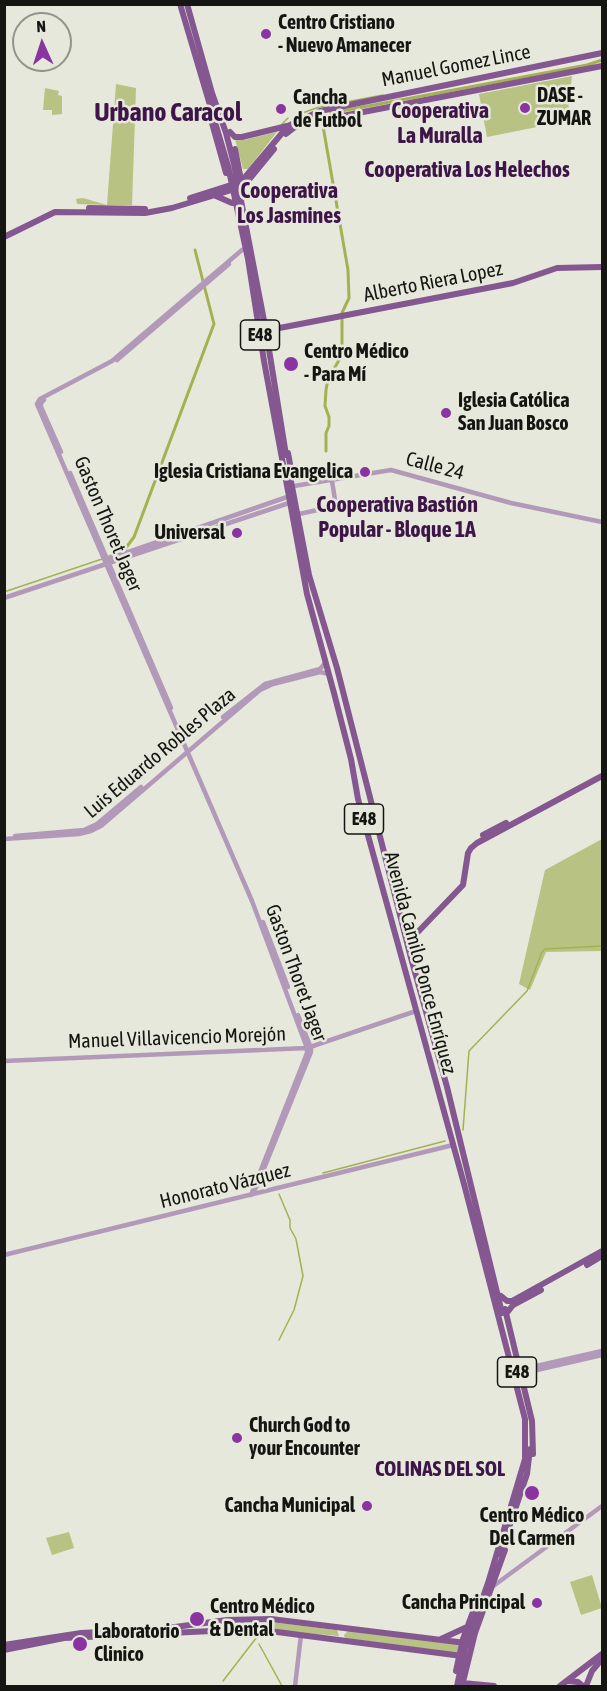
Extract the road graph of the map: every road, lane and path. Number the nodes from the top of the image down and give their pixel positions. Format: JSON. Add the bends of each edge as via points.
{"nodes":[{"id":1,"x":180,"y":4,"type":"edge"},
{"id":2,"x":187,"y":4,"type":"edge"},
{"id":3,"x":603,"y":53,"type":"edge"},
{"id":4,"x":603,"y":66,"type":"edge"},
{"id":5,"x":206,"y":78,"type":"junction"},
{"id":6,"x":319,"y":111,"type":"junction"},
{"id":7,"x":322,"y":119,"type":"junction"},
{"id":8,"x":291,"y":124,"type":"junction"},
{"id":9,"x":230,"y":132,"type":"junction"},
{"id":10,"x":239,"y":169,"type":"junction"},
{"id":11,"x":250,"y":172,"type":"junction"},
{"id":12,"x":226,"y":173,"type":"junction"},
{"id":13,"x":242,"y":185,"type":"junction"},
{"id":14,"x":220,"y":188,"type":"junction"},
{"id":15,"x":229,"y":188,"type":"junction"},
{"id":16,"x":213,"y":195,"type":"junction"},
{"id":17,"x":232,"y":203,"type":"junction"},
{"id":18,"x":4,"y":234,"type":"edge"},
{"id":19,"x":245,"y":241,"type":"junction"},
{"id":20,"x":242,"y":251,"type":"junction"},
{"id":21,"x":253,"y":254,"type":"junction"},
{"id":22,"x":251,"y":262,"type":"junction"},
{"id":23,"x":603,"y":267,"type":"edge"},
{"id":24,"x":269,"y":330,"type":"junction"},
{"id":25,"x":272,"y":360,"type":"junction"},
{"id":26,"x":270,"y":397,"type":"junction"},
{"id":27,"x":277,"y":412,"type":"junction"},
{"id":28,"x":273,"y":426,"type":"junction"},
{"id":29,"x":332,"y":481,"type":"junction"},
{"id":30,"x":294,"y":486,"type":"junction"},
{"id":31,"x":285,"y":489,"type":"junction"},
{"id":32,"x":296,"y":497,"type":"junction"},
{"id":33,"x":286,"y":500,"type":"junction"},
{"id":34,"x":299,"y":514,"type":"junction"},
{"id":35,"x":291,"y":522,"type":"junction"},
{"id":36,"x":603,"y":522,"type":"edge"},
{"id":37,"x":106,"y":562,"type":"junction"},
{"id":38,"x":310,"y":589,"type":"junction"},
{"id":39,"x":4,"y":598,"type":"edge"},
{"id":40,"x":326,"y":662,"type":"junction"},
{"id":41,"x":329,"y":674,"type":"junction"},
{"id":42,"x":188,"y":750,"type":"junction"},
{"id":43,"x":603,"y":774,"type":"edge"},
{"id":44,"x":4,"y":838,"type":"edge"},
{"id":45,"x":404,"y":928,"type":"junction"},
{"id":46,"x":409,"y":949,"type":"junction"},
{"id":47,"x":416,"y":1011,"type":"junction"},
{"id":48,"x":309,"y":1048,"type":"junction"},
{"id":49,"x":4,"y":1061,"type":"edge"},
{"id":50,"x":447,"y":1087,"type":"junction"},
{"id":51,"x":437,"y":1089,"type":"junction"},
{"id":52,"x":451,"y":1102,"type":"junction"},
{"id":53,"x":441,"y":1105,"type":"junction"},
{"id":54,"x":453,"y":1145,"type":"junction"},
{"id":55,"x":459,"y":1166,"type":"junction"},
{"id":56,"x":472,"y":1187,"type":"junction"},
{"id":57,"x":251,"y":1195,"type":"junction"},
{"id":58,"x":603,"y":1251,"type":"edge"},
{"id":59,"x":4,"y":1254,"type":"edge"},
{"id":60,"x":603,"y":1256,"type":"edge"},
{"id":61,"x":486,"y":1269,"type":"junction"},
{"id":62,"x":486,"y":1282,"type":"junction"},
{"id":63,"x":492,"y":1292,"type":"junction"},
{"id":64,"x":501,"y":1296,"type":"junction"},
{"id":65,"x":502,"y":1314,"type":"junction"},
{"id":66,"x":603,"y":1352,"type":"edge"},
{"id":67,"x":518,"y":1360,"type":"junction"},
{"id":68,"x":507,"y":1363,"type":"junction"},
{"id":69,"x":520,"y":1372,"type":"junction"},
{"id":70,"x":510,"y":1374,"type":"junction"},
{"id":71,"x":524,"y":1384,"type":"junction"},
{"id":72,"x":513,"y":1386,"type":"junction"},
{"id":73,"x":528,"y":1430,"type":"junction"},
{"id":74,"x":533,"y":1451,"type":"junction"},
{"id":75,"x":530,"y":1460,"type":"junction"},
{"id":76,"x":603,"y":1506,"type":"edge"},
{"id":77,"x":498,"y":1558,"type":"junction"},
{"id":78,"x":490,"y":1574,"type":"junction"},
{"id":79,"x":490,"y":1585,"type":"junction"},
{"id":80,"x":479,"y":1623,"type":"junction"},
{"id":81,"x":469,"y":1625,"type":"junction"},
{"id":82,"x":301,"y":1635,"type":"junction"},
{"id":83,"x":440,"y":1640,"type":"junction"},
{"id":84,"x":462,"y":1643,"type":"junction"},
{"id":85,"x":472,"y":1644,"type":"junction"},
{"id":86,"x":4,"y":1645,"type":"edge"},
{"id":87,"x":4,"y":1650,"type":"edge"},
{"id":88,"x":603,"y":1654,"type":"edge"},
{"id":89,"x":459,"y":1655,"type":"junction"},
{"id":90,"x":468,"y":1656,"type":"junction"},
{"id":91,"x":603,"y":1659,"type":"edge"},
{"id":92,"x":456,"y":1670,"type":"junction"},
{"id":93,"x":465,"y":1671,"type":"junction"},
{"id":94,"x":563,"y":1684,"type":"edge"},
{"id":95,"x":459,"y":1685,"type":"edge"},
{"id":96,"x":295,"y":1686,"type":"edge"},
{"id":97,"x":494,"y":1686,"type":"edge"},
{"id":98,"x":585,"y":1686,"type":"edge"}],
"edges":[{"from":1,"to":5,"type":"main road","number":"E48"},
{"from":2,"to":5,"type":"main road","number":"E48"},
{"from":3,"to":6,"type":"main road","name":"Manuel Gomez Lince"},
{"from":4,"to":7,"type":"main road","name":"Manuel Gomez Lince"},
{"from":5,"to":9,"type":"main road","number":"E48"},
{"from":5,"to":12,"type":"main road","name":"Avenida Camilo Ponce Enríquez","number":"E48","via":[[202,85]]},
{"from":5,"to":19,"type":"main road","name":"Avenida Camilo Ponce Enríquez","number":"E48","via":[[228,152]]},
{"from":6,"to":7,"type":"main road","via":[[315,117]]},
{"from":6,"to":8,"type":"main road","name":"Manuel Gomez Lince"},
{"from":7,"to":13,"type":"main road","name":"Manuel Gomez Lince","via":[[289,131]]},
{"from":8,"to":9,"type":"main road","via":[[242,137]]},
{"from":8,"to":11,"type":"main road"},
{"from":9,"to":10,"type":"main road","name":"Avenida Camilo Ponce Enríquez","number":"E48"},
{"from":10,"to":11,"type":"main road"},
{"from":10,"to":12,"type":"main road","via":[[234,175]]},
{"from":10,"to":13,"type":"main road","name":"Avenida Camilo Ponce Enríquez","number":"E48"},
{"from":11,"to":13,"type":"main road"},
{"from":12,"to":14,"type":"main road"},
{"from":12,"to":15,"type":"main road","name":"Avenida Camilo Ponce Enríquez","number":"E48"},
{"from":13,"to":15,"type":"main road"},
{"from":13,"to":21,"type":"main road","name":"Avenida Camilo Ponce Enríquez","number":"E48"},
{"from":14,"to":15,"type":"main road"},
{"from":14,"to":18,"type":"main road","via":[[145,209],[54,207]]},
{"from":15,"to":16,"type":"main road"},
{"from":15,"to":17,"type":"main road","name":"Avenida Camilo Ponce Enríquez","number":"E48"},
{"from":16,"to":17,"type":"main road"},
{"from":16,"to":18,"type":"main road","via":[[145,213],[55,212]]},
{"from":17,"to":20,"type":"main road","name":"Avenida Camilo Ponce Enríquez","number":"E48"},
{"from":19,"to":20,"type":"main road"},
{"from":19,"to":21,"type":"main road","name":"Avenida Camilo Ponce Enríquez","number":"E48"},
{"from":19,"to":22,"type":"main road","name":"Avenida Camilo Ponce Enríquez","number":"E48"},
{"from":20,"to":22,"type":"main road"},
{"from":20,"to":26,"type":"main road","name":"Avenida Camilo Ponce Enríquez","number":"E48"},
{"from":20,"to":37,"type":"street","name":"Gaston Thoret Jager","via":[[112,361],[40,399]]},
{"from":21,"to":22,"type":"main road","name":"Avenida Camilo Ponce Enríquez","number":"E48"},
{"from":21,"to":24,"type":"main road","name":"Avenida Camilo Ponce Enríquez","number":"E48"},
{"from":22,"to":25,"type":"main road","name":"Avenida Camilo Ponce Enríquez","number":"E48"},
{"from":22,"to":26,"type":"main road","name":"Avenida Camilo Ponce Enríquez","number":"E48"},
{"from":23,"to":24,"type":"main road","name":"Alberto Riera Lopez","via":[[557,268],[513,283]]},
{"from":24,"to":25,"type":"main road","name":"Avenida Camilo Ponce Enríquez","number":"E48"},
{"from":25,"to":27,"type":"main road","name":"Avenida Camilo Ponce Enríquez","number":"E48"},
{"from":26,"to":27,"type":"main road","name":"Avenida Camilo Ponce Enríquez","number":"E48"},
{"from":26,"to":28,"type":"main road","name":"Avenida Camilo Ponce Enríquez","number":"E48"},
{"from":27,"to":28,"type":"main road"},
{"from":27,"to":30,"type":"main road","name":"Avenida Camilo Ponce Enríquez","number":"E48"},
{"from":27,"to":38,"type":"main road","name":"Avenida Camilo Ponce Enríquez","number":"E48"},
{"from":28,"to":31,"type":"main road","name":"Avenida Camilo Ponce Enríquez","number":"E48"},
{"from":29,"to":30,"type":"street","name":"Calle 24"},
{"from":29,"to":34,"type":"street","via":[[336,506]]},
{"from":29,"to":36,"type":"street","name":"Calle 24","via":[[391,470],[511,503]]},
{"from":30,"to":31,"type":"main road","via":[[290,492]]},
{"from":30,"to":32,"type":"main road","name":"Avenida Camilo Ponce Enríquez","number":"E48"},
{"from":31,"to":33,"type":"main road","name":"Avenida Camilo Ponce Enríquez","number":"E48"},
{"from":32,"to":33,"type":"street"},
{"from":32,"to":34,"type":"main road","name":"Avenida Camilo Ponce Enríquez","number":"E48"},
{"from":33,"to":35,"type":"main road","name":"Avenida Camilo Ponce Enríquez","number":"E48"},
{"from":33,"to":37,"type":"street"},
{"from":34,"to":35,"type":"main road"},
{"from":34,"to":38,"type":"main road","name":"Avenida Camilo Ponce Enríquez","number":"E48"},
{"from":35,"to":38,"type":"main road","name":"Avenida Camilo Ponce Enríquez","number":"E48","via":[[301,576]]},
{"from":37,"to":39,"type":"street"},
{"from":37,"to":42,"type":"street","name":"Gaston Thoret Jager"},
{"from":38,"to":40,"type":"main road","name":"Avenida Camilo Ponce Enríquez","number":"E48"},
{"from":38,"to":45,"type":"main road","name":"Avenida Camilo Ponce Enríquez","number":"E48","via":[[373,796]]},
{"from":40,"to":41,"type":"main road","name":"Avenida Camilo Ponce Enríquez","number":"E48"},
{"from":40,"to":42,"type":"street","name":"Luis Eduardo Robles Plaza","via":[[320,669],[257,688]]},
{"from":41,"to":42,"type":"street","name":"Luis Eduardo Robles Plaza","via":[[320,672],[260,690]]},
{"from":41,"to":47,"type":"main road","name":"Avenida Camilo Ponce Enríquez","number":"E48","via":[[358,799]]},
{"from":42,"to":44,"type":"street","name":"Luis Eduardo Robles Plaza","via":[[92,827]]},
{"from":42,"to":48,"type":"street","name":"Gaston Thoret Jager","via":[[255,902]]},
{"from":43,"to":45,"type":"main road","via":[[474,840],[464,852],[458,884],[412,932]]},
{"from":43,"to":46,"type":"main road","via":[[471,848],[463,885],[412,939]]},
{"from":45,"to":46,"type":"main road","name":"Avenida Camilo Ponce Enríquez","number":"E48"},
{"from":46,"to":50,"type":"main road","name":"Avenida Camilo Ponce Enríquez","number":"E48"},
{"from":47,"to":48,"type":"street","name":"Manuel Villavicencio Morejón"},
{"from":47,"to":51,"type":"main road","name":"Avenida Camilo Ponce Enríquez","number":"E48"},
{"from":48,"to":49,"type":"street","name":"Manuel Villavicencio Morejón"},
{"from":48,"to":57,"type":"street","name":"Gaston Thoret Jager","via":[[310,1055]]},
{"from":50,"to":51,"type":"main road","via":[[443,1092]]},
{"from":50,"to":52,"type":"main road","name":"Avenida Camilo Ponce Enríquez","number":"E48"},
{"from":51,"to":53,"type":"main road","name":"Avenida Camilo Ponce Enríquez","number":"E48"},
{"from":52,"to":53,"type":"main road","via":[[445,1100]]},
{"from":52,"to":56,"type":"main road","name":"Avenida Camilo Ponce Enríquez","number":"E48"},
{"from":53,"to":54,"type":"main road","name":"Avenida Camilo Ponce Enríquez","number":"E48"},
{"from":54,"to":55,"type":"main road","name":"Avenida Camilo Ponce Enríquez","number":"E48"},
{"from":54,"to":57,"type":"street","name":"Honorato Vázquez"},
{"from":55,"to":61,"type":"main road","name":"Avenida Camilo Ponce Enríquez","number":"E48"},
{"from":55,"to":62,"type":"main road","name":"Avenida Camilo Ponce Enríquez","number":"E48"},
{"from":56,"to":64,"type":"main road","name":"Avenida Camilo Ponce Enríquez","number":"E48"},
{"from":56,"to":65,"type":"main road","name":"Avenida Camilo Ponce Enríquez","number":"E48"},
{"from":57,"to":59,"type":"street","name":"Honorato Vázquez"},
{"from":58,"to":64,"type":"main road","via":[[512,1301]]},
{"from":60,"to":65,"type":"main road"},
{"from":61,"to":62,"type":"main road"},
{"from":61,"to":63,"type":"main road","name":"Avenida Camilo Ponce Enríquez","number":"E48"},
{"from":62,"to":63,"type":"main road"},
{"from":62,"to":68,"type":"main road","name":"Avenida Camilo Ponce Enríquez","number":"E48"},
{"from":63,"to":65,"type":"main road","name":"Avenida Camilo Ponce Enríquez","number":"E48"},
{"from":64,"to":65,"type":"main road","name":"Avenida Camilo Ponce Enríquez","number":"E48"},
{"from":65,"to":67,"type":"main road","name":"Avenida Camilo Ponce Enríquez","number":"E48"},
{"from":65,"to":73,"type":"main road","name":"Avenida Camilo Ponce Enríquez","number":"E48"},
{"from":66,"to":69,"type":"street"},
{"from":67,"to":68,"type":"main road"},
{"from":67,"to":69,"type":"main road","name":"Avenida Camilo Ponce Enríquez","number":"E48"},
{"from":68,"to":70,"type":"main road","name":"Avenida Camilo Ponce Enríquez","number":"E48"},
{"from":69,"to":70,"type":"street"},
{"from":69,"to":71,"type":"main road","name":"Avenida Camilo Ponce Enríquez","number":"E48"},
{"from":70,"to":72,"type":"main road","name":"Avenida Camilo Ponce Enríquez","number":"E48"},
{"from":71,"to":72,"type":"main road"},
{"from":71,"to":74,"type":"main road","name":"Avenida Camilo Ponce Enríquez","number":"E48","via":[[532,1421]]},
{"from":72,"to":77,"type":"main road","name":"Avenida Camilo Ponce Enríquez","number":"E48","via":[[523,1430],[522,1458],[493,1555]]},
{"from":73,"to":75,"type":"main road","name":"Avenida Camilo Ponce Enríquez","number":"E48"},
{"from":73,"to":77,"type":"main road","name":"Avenida Camilo Ponce Enríquez","number":"E48","via":[[525,1459]]},
{"from":74,"to":75,"type":"main road"},
{"from":74,"to":77,"type":"main road","name":"Avenida Camilo Ponce Enríquez","number":"E48","via":[[532,1467]]},
{"from":75,"to":77,"type":"main road","name":"Avenida Camilo Ponce Enríquez","number":"E48"},
{"from":76,"to":79,"type":"street"},
{"from":77,"to":78,"type":"main road"},
{"from":77,"to":78,"type":"main road","name":"Avenida Camilo Ponce Enríquez","number":"E48"},
{"from":77,"to":79,"type":"main road","name":"Avenida Camilo Ponce Enríquez","number":"E48"},
{"from":77,"to":81,"type":"main road","name":"Avenida Camilo Ponce Enríquez","number":"E48"},
{"from":78,"to":79,"type":"main road","name":"Avenida Camilo Ponce Enríquez","number":"E48"},
{"from":79,"to":80,"type":"main road","name":"Avenida Camilo Ponce Enríquez","number":"E48"},
{"from":79,"to":95,"type":"main road","name":"Avenida Camilo Ponce Enríquez","number":"E48"},
{"from":80,"to":81,"type":"main road"},
{"from":80,"to":85,"type":"main road","name":"Avenida Camilo Ponce Enríquez","number":"E48"},
{"from":81,"to":83,"type":"main road"},
{"from":81,"to":84,"type":"main road","name":"Avenida Camilo Ponce Enríquez","number":"E48"},
{"from":82,"to":87,"type":"main road","via":[[227,1629],[64,1638]]},
{"from":82,"to":89,"type":"main road"},
{"from":82,"to":96,"type":"street"},
{"from":83,"to":84,"type":"main road"},
{"from":83,"to":86,"type":"main road","via":[[271,1619],[81,1633]]},
{"from":84,"to":85,"type":"main road"},
{"from":84,"to":89,"type":"main road","name":"Avenida Camilo Ponce Enríquez","number":"E48"},
{"from":85,"to":90,"type":"main road","name":"Avenida Camilo Ponce Enríquez","number":"E48"},
{"from":88,"to":94,"type":"main road"},
{"from":89,"to":90,"type":"main road"},
{"from":89,"to":92,"type":"main road","name":"Avenida Camilo Ponce Enríquez","number":"E48"},
{"from":90,"to":93,"type":"main road","name":"Avenida Camilo Ponce Enríquez","number":"E48"},
{"from":91,"to":98,"type":"main road"},
{"from":92,"to":93,"type":"main road"},
{"from":92,"to":95,"type":"main road","name":"Avenida Camilo Ponce Enríquez","number":"E48"},
{"from":93,"to":95,"type":"main road","name":"Avenida Camilo Ponce Enríquez","number":"E48"},
{"from":94,"to":98,"type":"main road","via":[[578,1682]]},
{"from":95,"to":97,"type":"main road"}]}
